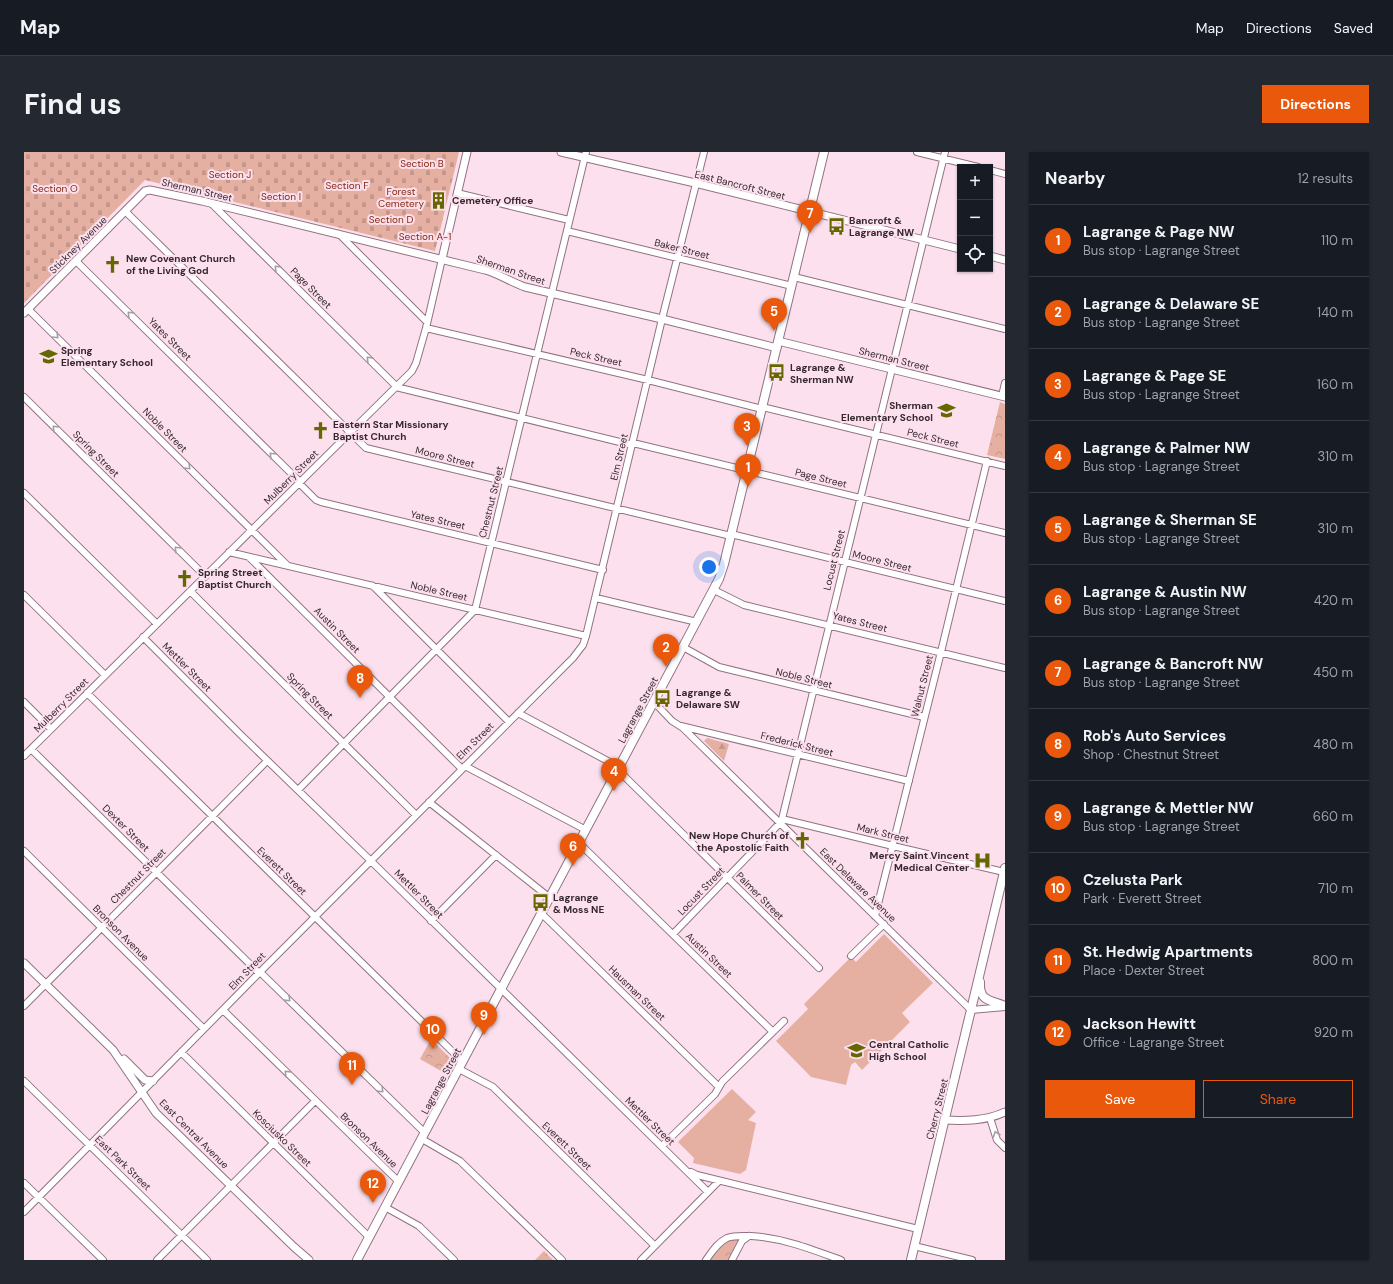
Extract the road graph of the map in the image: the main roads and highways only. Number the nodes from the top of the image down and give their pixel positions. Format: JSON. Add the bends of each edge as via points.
{"nodes":[{"id":1,"x":824,"y":152,"type":"edge"},
{"id":2,"x":1005,"y":870,"type":"edge"},
{"id":3,"x":981,"y":968,"type":"junction"},
{"id":4,"x":1005,"y":1006,"type":"edge"},
{"id":5,"x":357,"y":1260,"type":"edge"},
{"id":6,"x":911,"y":1260,"type":"edge"}],
"edges":[{"from":1,"to":5,"type":"main road","name":"Lagrange Street","via":[[723,569]]},
{"from":2,"to":3,"type":"main road","name":"Cherry Street"},
{"from":3,"to":4,"type":"main road","via":[[982,995],[989,1001]]},
{"from":3,"to":6,"type":"main road","name":"Cherry Street"}]}
